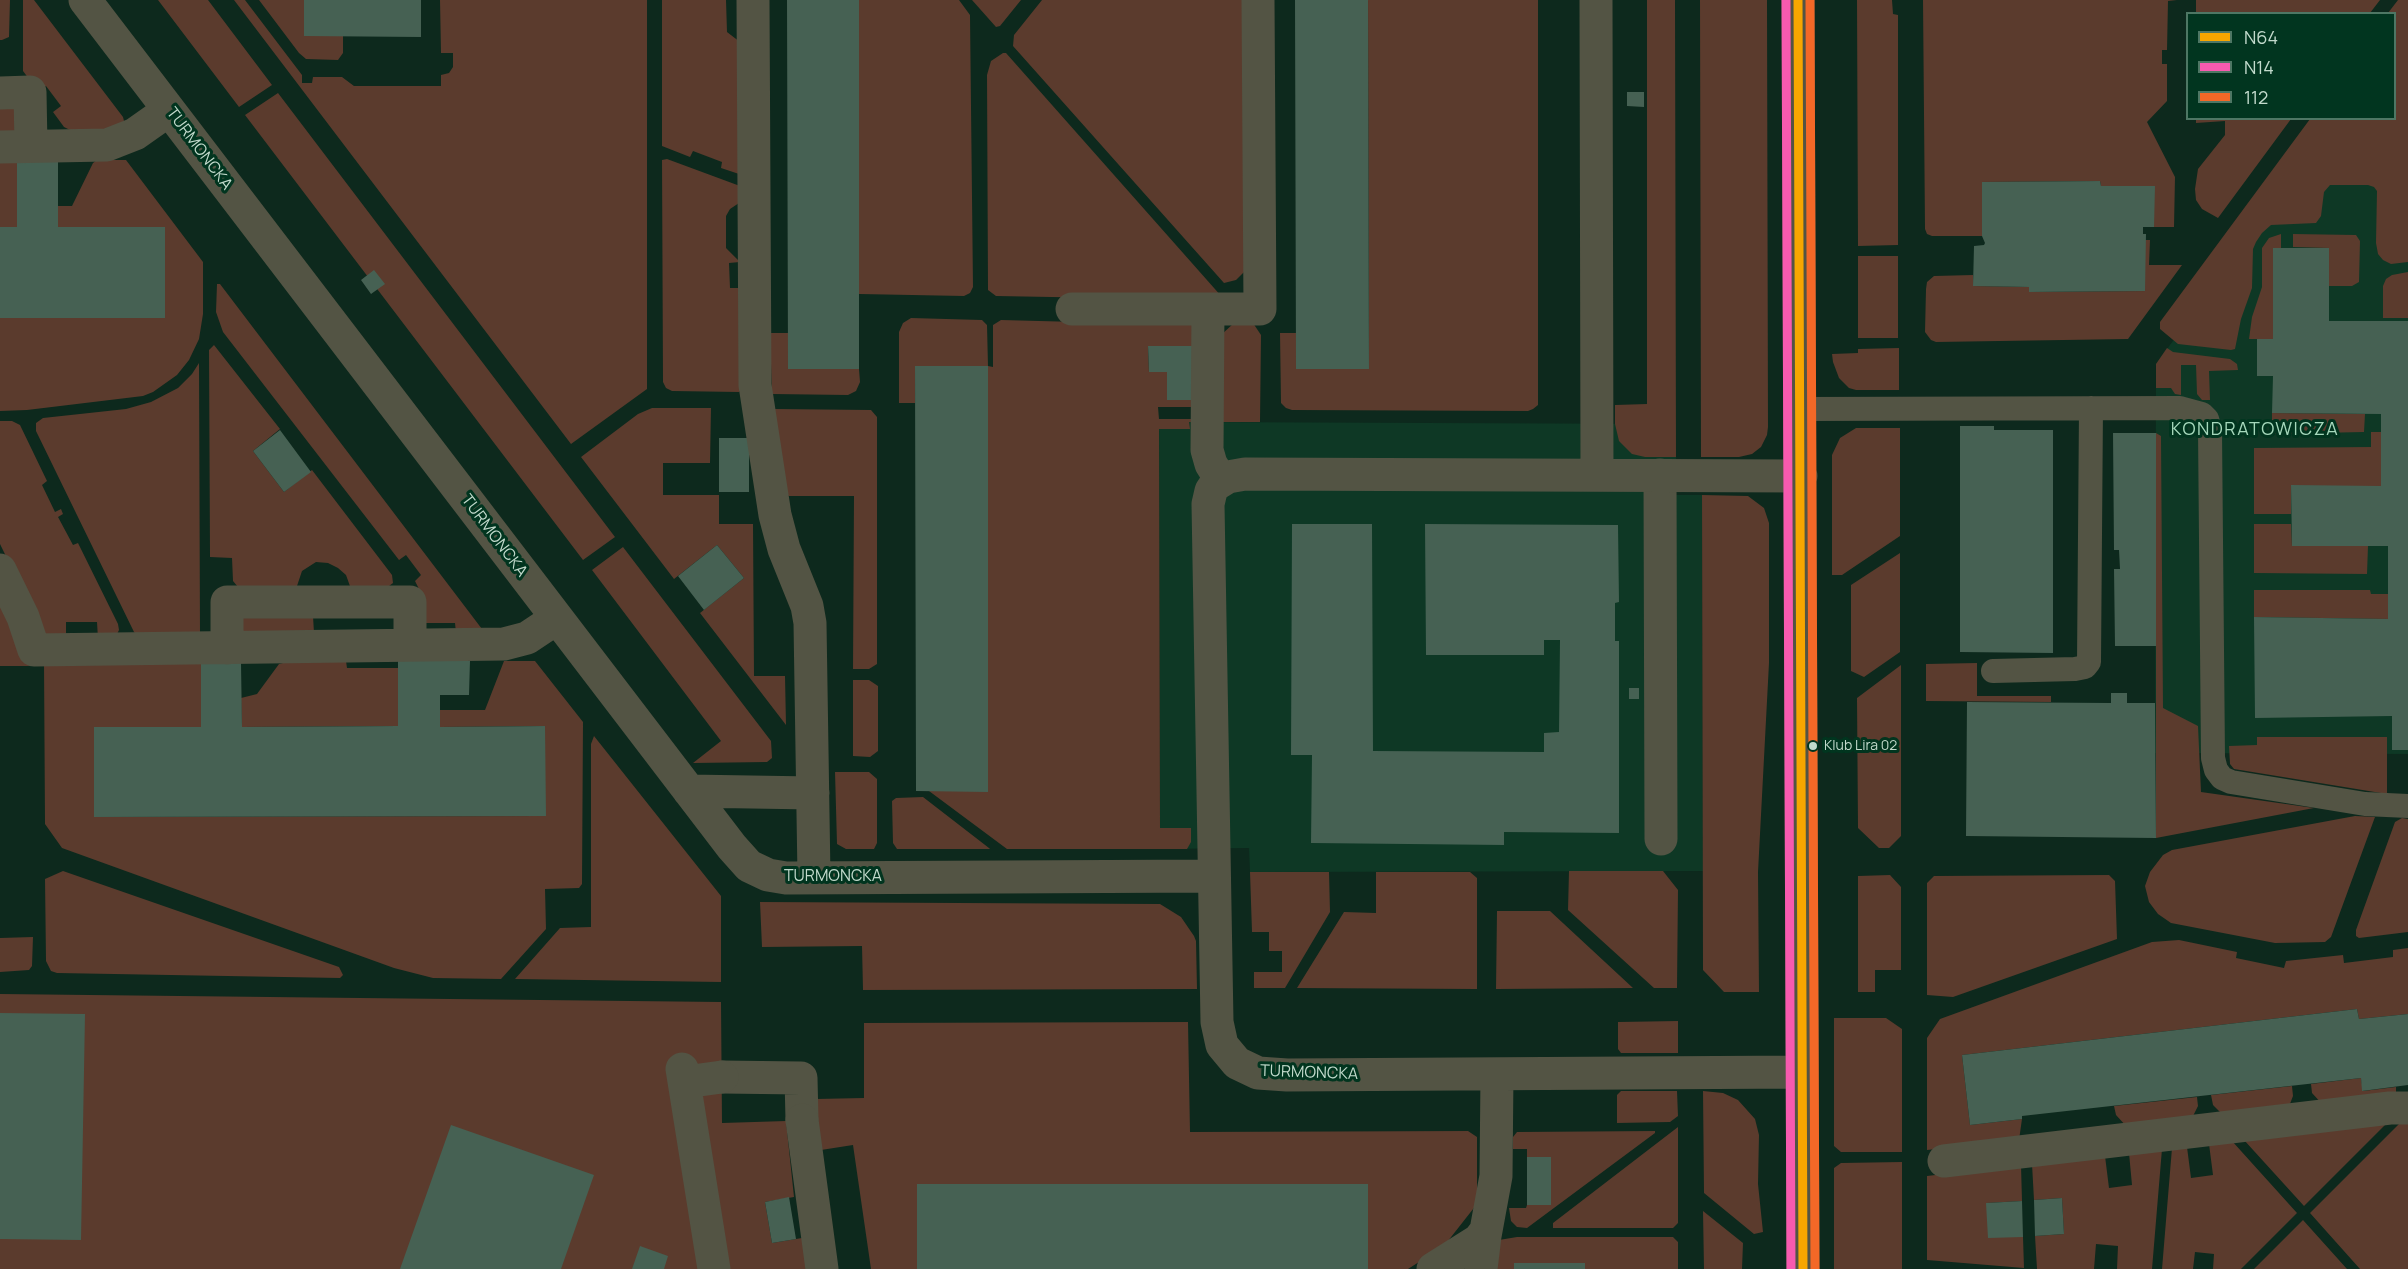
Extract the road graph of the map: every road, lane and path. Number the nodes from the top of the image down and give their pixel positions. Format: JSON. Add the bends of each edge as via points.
{"nodes":[{"id":1,"x":85,"y":0,"type":"edge"},
{"id":2,"x":753,"y":0,"type":"edge"},
{"id":3,"x":1258,"y":0,"type":"edge"},
{"id":4,"x":1596,"y":0,"type":"edge"},
{"id":5,"x":1798,"y":0,"type":"edge"},
{"id":6,"x":0,"y":93,"type":"edge"},
{"id":7,"x":169,"y":110,"type":"junction"},
{"id":8,"x":15,"y":146,"type":"edge"},
{"id":9,"x":1072,"y":309,"type":"dead end"},
{"id":10,"x":1208,"y":309,"type":"junction"},
{"id":11,"x":2091,"y":408,"type":"junction"},
{"id":12,"x":1801,"y":409,"type":"junction"},
{"id":13,"x":1597,"y":475,"type":"junction"},
{"id":14,"x":1660,"y":475,"type":"junction"},
{"id":15,"x":1801,"y":476,"type":"junction"},
{"id":16,"x":1221,"y":480,"type":"junction"},
{"id":17,"x":0,"y":570,"type":"edge"},
{"id":18,"x":557,"y":618,"type":"junction"},
{"id":19,"x":410,"y":645,"type":"junction"},
{"id":20,"x":227,"y":648,"type":"junction"},
{"id":21,"x":1993,"y":671,"type":"dead end"},
{"id":22,"x":689,"y":791,"type":"junction"},
{"id":23,"x":813,"y":793,"type":"junction"},
{"id":24,"x":2408,"y":806,"type":"edge"},
{"id":25,"x":1661,"y":839,"type":"dead end"},
{"id":26,"x":1214,"y":876,"type":"junction"},
{"id":27,"x":814,"y":878,"type":"junction"},
{"id":28,"x":1802,"y":1072,"type":"junction"},
{"id":29,"x":1497,"y":1074,"type":"junction"},
{"id":30,"x":2408,"y":1108,"type":"edge"},
{"id":31,"x":1944,"y":1161,"type":"dead end"},
{"id":32,"x":1485,"y":1233,"type":"junction"},
{"id":33,"x":714,"y":1269,"type":"edge"},
{"id":34,"x":822,"y":1269,"type":"edge"},
{"id":35,"x":1433,"y":1269,"type":"edge"},
{"id":36,"x":1481,"y":1269,"type":"edge"},
{"id":37,"x":1803,"y":1269,"type":"edge"}],
"edges":[{"from":1,"to":7,"type":"street","name":"TURMONCKA"},
{"from":2,"to":23,"type":"street","via":[[755,385],[775,515],[810,623]]},
{"from":3,"to":10,"type":"street","via":[[1260,309]]},
{"from":4,"to":13,"type":"street"},
{"from":5,"to":12,"type":"street"},
{"from":6,"to":8,"type":"street","via":[[30,92]]},
{"from":7,"to":8,"type":"street","via":[[117,142],[97,146]]},
{"from":7,"to":18,"type":"street","name":"TURMONCKA"},
{"from":9,"to":10,"type":"street"},
{"from":10,"to":16,"type":"street","via":[[1208,450]]},
{"from":11,"to":12,"type":"lane"},
{"from":11,"to":21,"type":"lane","via":[[2089,662],[2075,669]]},
{"from":11,"to":24,"type":"lane","via":[[2187,408],[2202,414],[2208,422],[2213,758],[2222,778],[2359,803]]},
{"from":12,"to":15,"type":"street"},
{"from":13,"to":14,"type":"street"},
{"from":13,"to":16,"type":"street","via":[[1245,474]]},
{"from":14,"to":15,"type":"street"},
{"from":14,"to":25,"type":"street"},
{"from":15,"to":28,"type":"street"},
{"from":16,"to":26,"type":"street","via":[[1211,491],[1208,504]]},
{"from":17,"to":20,"type":"street","via":[[34,650]]},
{"from":18,"to":19,"type":"street","via":[[512,643]]},
{"from":18,"to":22,"type":"street","name":"TURMONCKA"},
{"from":19,"to":20,"type":"street"},
{"from":19,"to":20,"type":"street","via":[[410,602],[228,602]]},
{"from":22,"to":23,"type":"street"},
{"from":22,"to":27,"type":"street","name":"TURMONCKA","via":[[749,866],[768,875]]},
{"from":23,"to":27,"type":"street"},
{"from":26,"to":27,"type":"street","name":"TURMONCKA"},
{"from":26,"to":29,"type":"street","name":"TURMONCKA","via":[[1216,1022],[1222,1045],[1237,1063],[1258,1074]]},
{"from":28,"to":29,"type":"street","name":"TURMONCKA"},
{"from":28,"to":37,"type":"street"},
{"from":29,"to":32,"type":"street","via":[[1497,1157]]},
{"from":30,"to":31,"type":"street"},
{"from":32,"to":35,"type":"street"},
{"from":32,"to":36,"type":"street"},
{"from":33,"to":34,"type":"street","via":[[683,1076],[801,1078],[802,1120]]}]}
